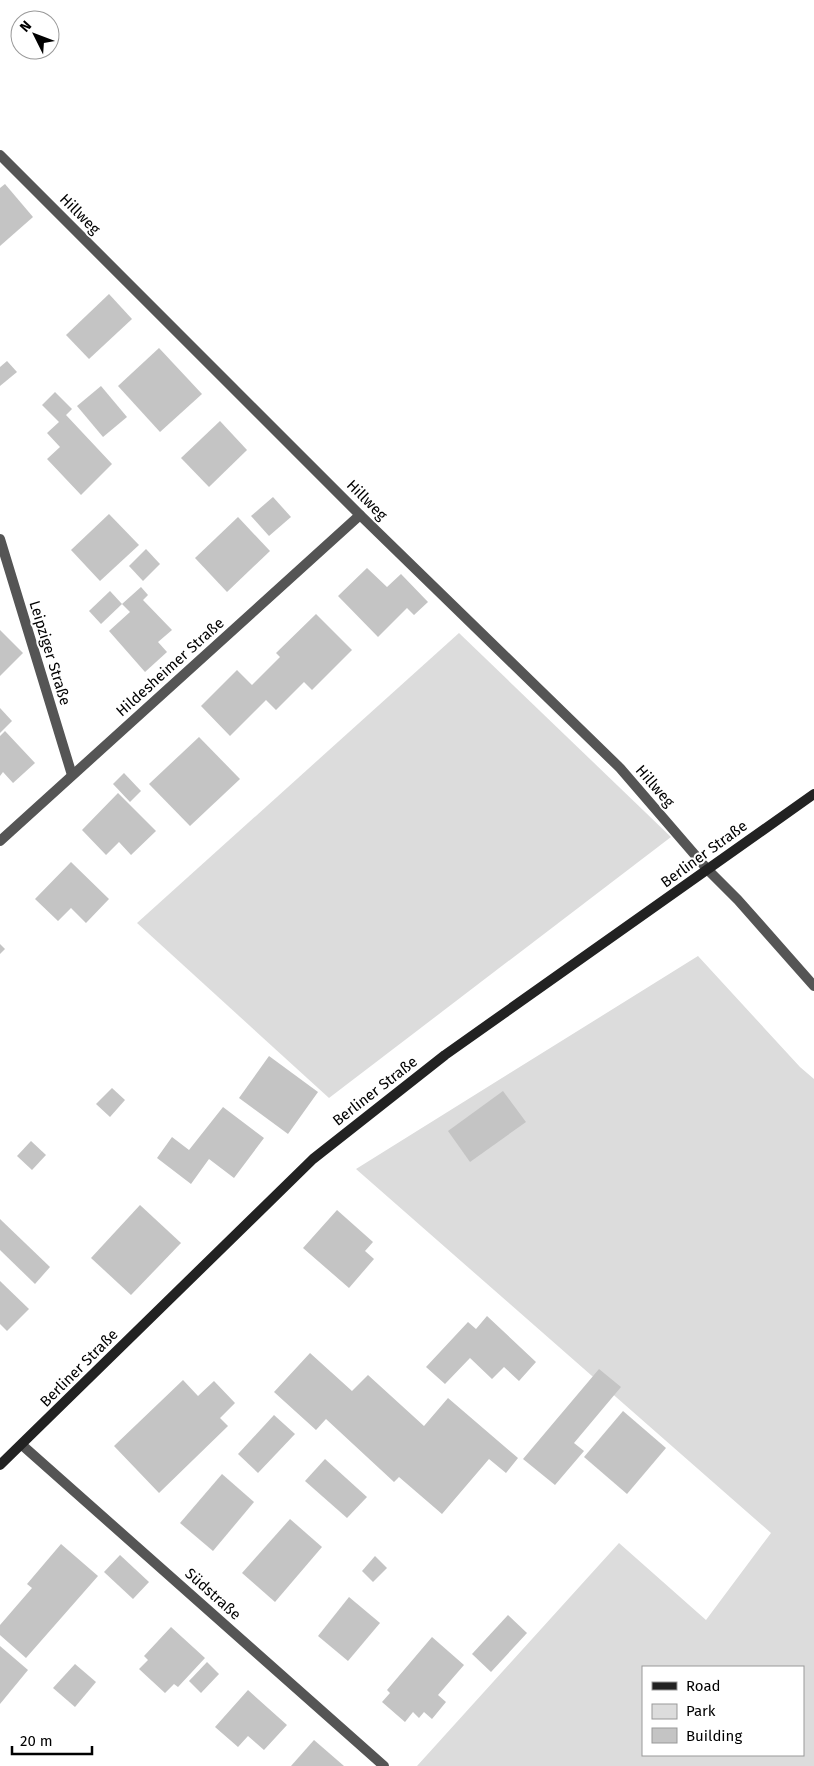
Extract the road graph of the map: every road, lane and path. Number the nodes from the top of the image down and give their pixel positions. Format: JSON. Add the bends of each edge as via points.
{"nodes":[{"id":1,"x":0,"y":155,"type":"edge"},
{"id":2,"x":360,"y":515,"type":"junction"},
{"id":3,"x":0,"y":539,"type":"edge"},
{"id":4,"x":72,"y":775,"type":"junction"},
{"id":5,"x":814,"y":794,"type":"edge"},
{"id":6,"x":0,"y":841,"type":"edge"},
{"id":7,"x":708,"y":870,"type":"junction"},
{"id":8,"x":814,"y":986,"type":"edge"},
{"id":9,"x":22,"y":1445,"type":"junction"},
{"id":10,"x":0,"y":1465,"type":"edge"},
{"id":11,"x":384,"y":1766,"type":"edge"}],
"edges":[{"from":1,"to":2,"type":"street","name":"Hillweg"},
{"from":2,"to":4,"type":"street","name":"Hildesheimer Straße"},
{"from":2,"to":7,"type":"street","name":"Hillweg","via":[[620,768]]},
{"from":3,"to":4,"type":"street","name":"Leipziger Straße"},
{"from":4,"to":6,"type":"street","name":"Hildesheimer Straße"},
{"from":5,"to":7,"type":"main road","name":"Berliner Straße"},
{"from":7,"to":8,"type":"street","name":"Hillweg"},
{"from":7,"to":9,"type":"main road","name":"Berliner Straße","via":[[445,1055],[313,1159]]},
{"from":9,"to":10,"type":"main road","name":"Berliner Straße"},
{"from":9,"to":11,"type":"street","name":"Südstraße"}]}
